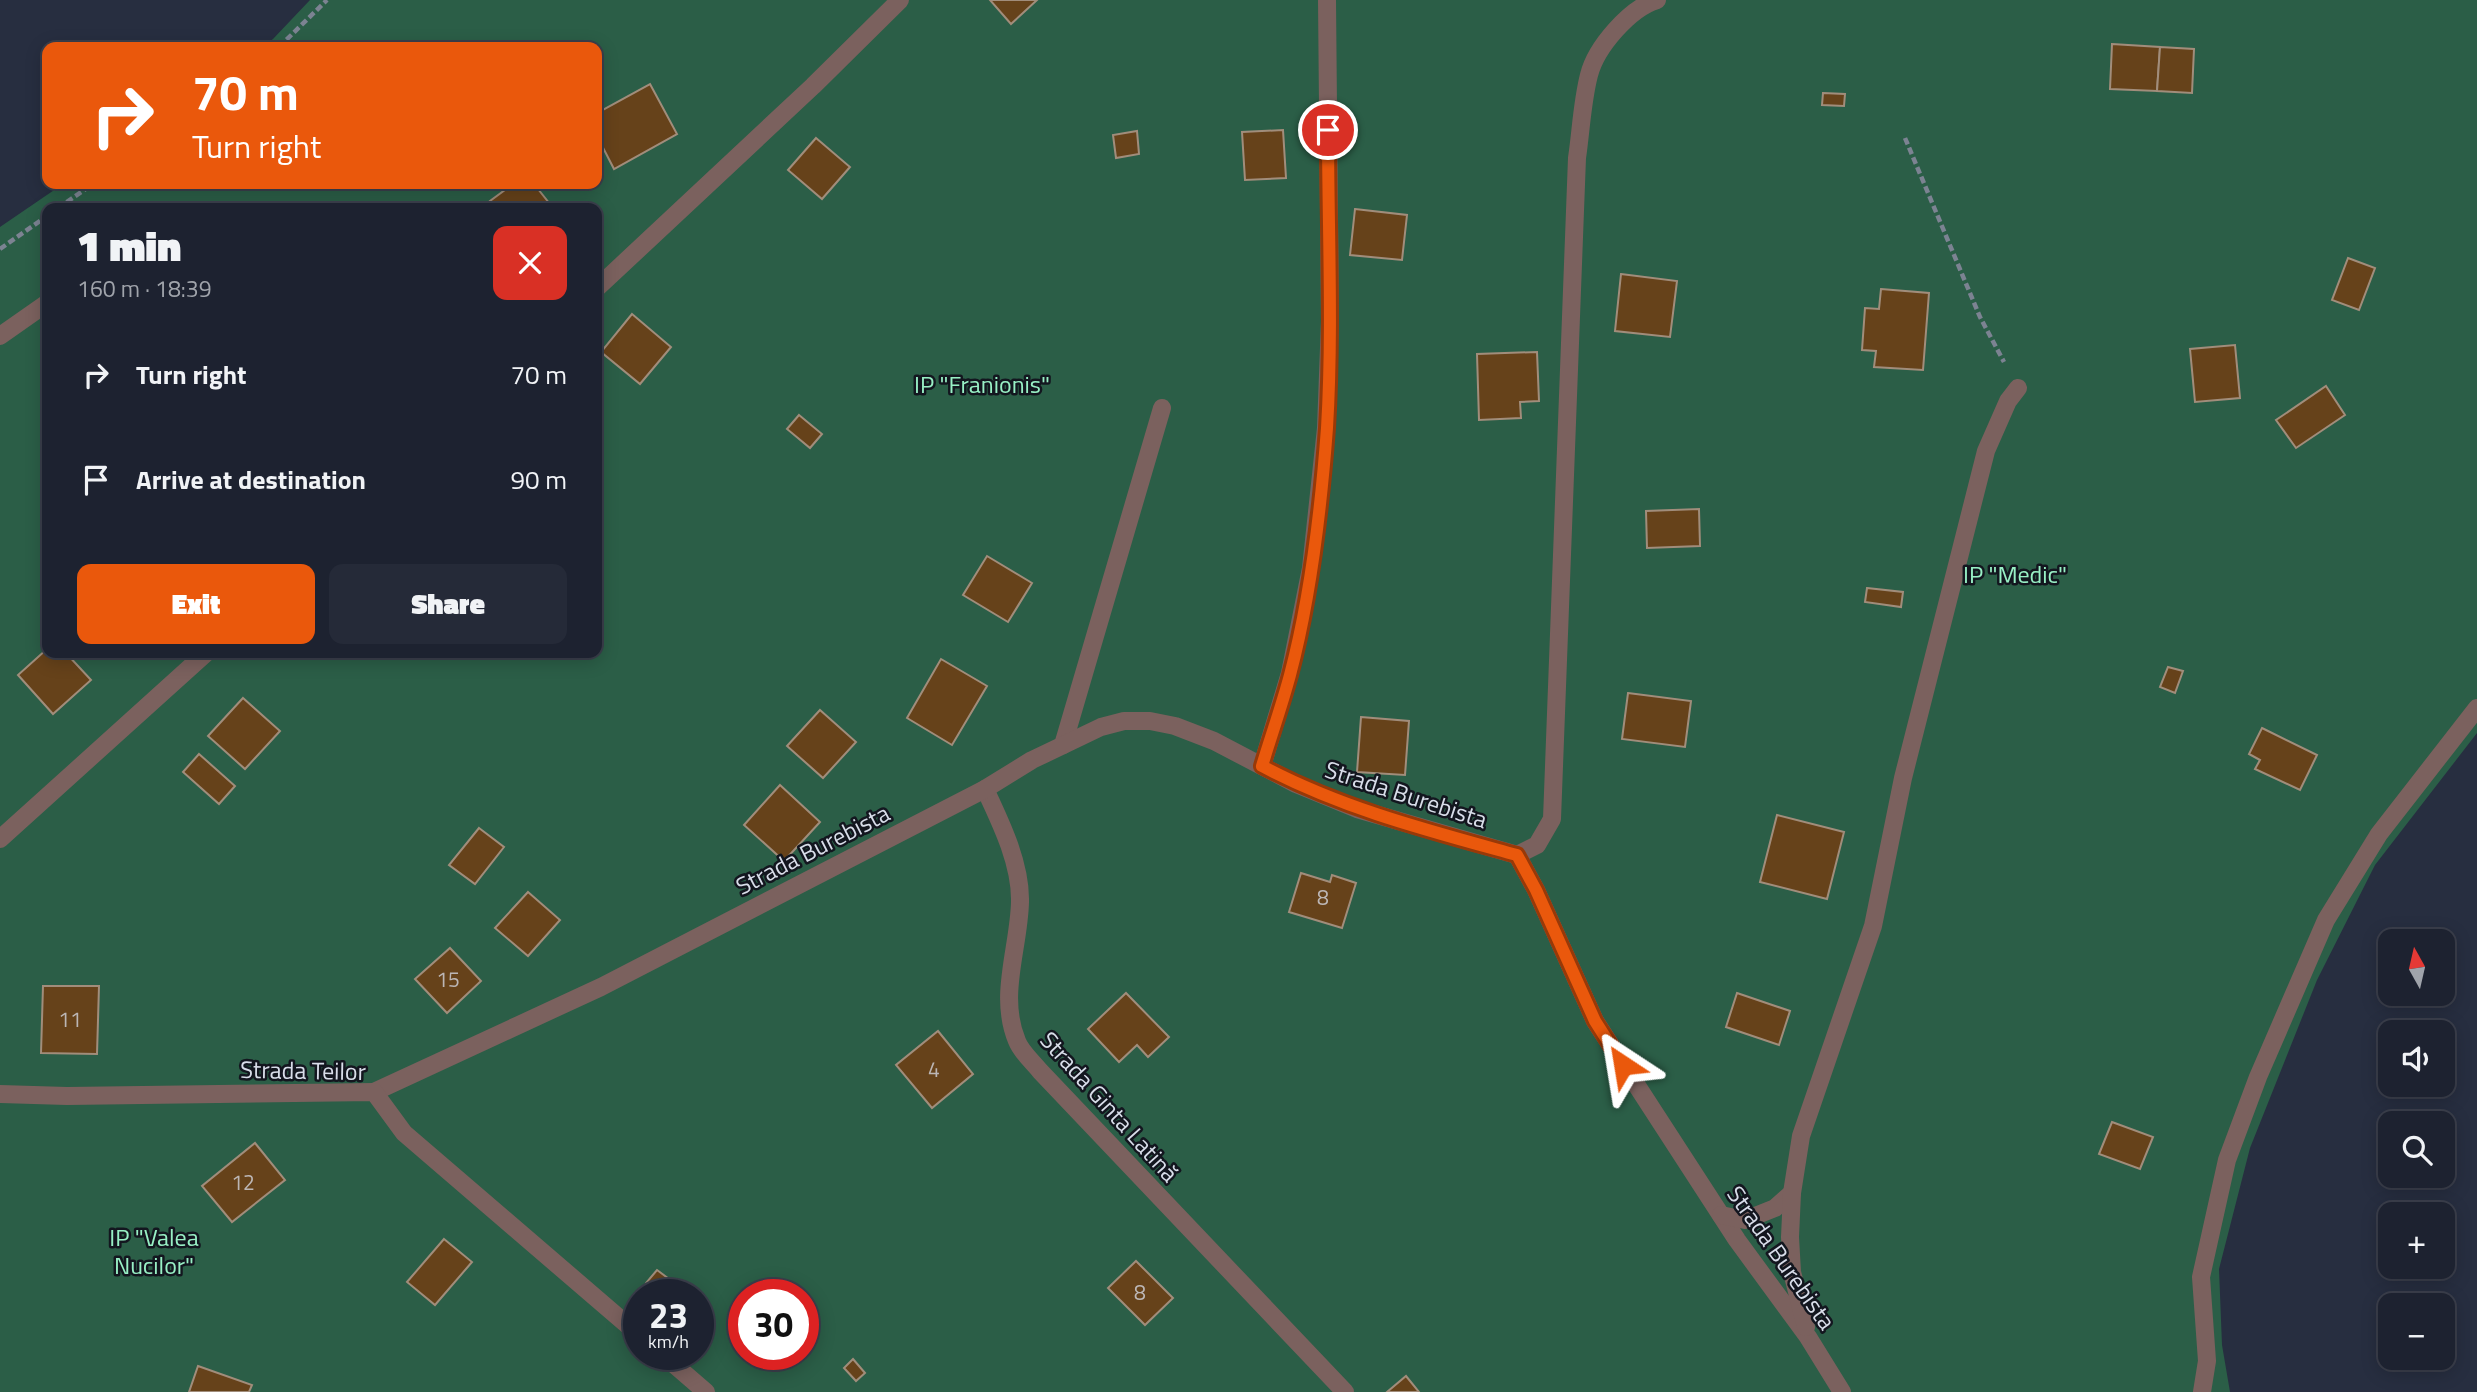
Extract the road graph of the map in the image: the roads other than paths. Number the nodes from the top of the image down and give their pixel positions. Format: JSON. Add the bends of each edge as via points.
{"nodes":[{"id":1,"x":900,"y":0,"type":"edge"},
{"id":2,"x":1327,"y":0,"type":"edge"},
{"id":3,"x":1657,"y":0,"type":"edge"},
{"id":4,"x":602,"y":283,"type":"edge"},
{"id":5,"x":42,"y":307,"type":"edge"},
{"id":6,"x":0,"y":336,"type":"edge"},
{"id":7,"x":2018,"y":387,"type":"road end"},
{"id":8,"x":1162,"y":408,"type":"dead end"},
{"id":9,"x":200,"y":658,"type":"edge"},
{"id":10,"x":2477,"y":708,"type":"edge"},
{"id":11,"x":1063,"y":745,"type":"junction"},
{"id":12,"x":1262,"y":766,"type":"junction"},
{"id":13,"x":985,"y":789,"type":"junction"},
{"id":14,"x":0,"y":839,"type":"edge"},
{"id":15,"x":1517,"y":855,"type":"junction"},
{"id":16,"x":374,"y":1092,"type":"junction"},
{"id":17,"x":0,"y":1094,"type":"edge"},
{"id":18,"x":1792,"y":1193,"type":"junction"},
{"id":19,"x":1721,"y":1215,"type":"junction"},
{"id":20,"x":623,"y":1321,"type":"edge"},
{"id":21,"x":1808,"y":1337,"type":"junction"},
{"id":22,"x":681,"y":1370,"type":"edge"},
{"id":23,"x":706,"y":1392,"type":"edge"},
{"id":24,"x":1345,"y":1392,"type":"edge"},
{"id":25,"x":1842,"y":1392,"type":"edge"},
{"id":26,"x":2202,"y":1392,"type":"edge"}],
"edges":[{"from":1,"to":4,"type":"street"},
{"from":2,"to":12,"type":"street","via":[[1330,321],[1326,428],[1309,581],[1290,673]]},
{"from":3,"to":15,"type":"street","via":[[1642,5],[1611,34],[1589,73],[1577,158],[1552,819],[1537,845]]},
{"from":5,"to":6,"type":"street"},
{"from":7,"to":18,"type":"street","via":[[1986,451],[1903,778],[1873,926],[1801,1136]]},
{"from":8,"to":11,"type":"street"},
{"from":9,"to":14,"type":"street"},
{"from":10,"to":26,"type":"street","via":[[2379,834],[2326,920],[2258,1077],[2227,1160],[2201,1277],[2207,1361]]},
{"from":11,"to":12,"type":"street","name":"Strada Burebista","via":[[1101,727],[1150,721],[1214,741]]},
{"from":11,"to":13,"type":"street","name":"Strada Burebista"},
{"from":12,"to":15,"type":"street","name":"Strada Burebista","via":[[1357,809]]},
{"from":13,"to":16,"type":"street","name":"Strada Burebista","via":[[601,987]]},
{"from":13,"to":24,"type":"street","name":"Strada Ginta Latină","via":[[1002,825],[1020,901],[1008,1004],[1017,1042]]},
{"from":15,"to":19,"type":"street","name":"Strada Burebista","via":[[1595,1021]]},
{"from":16,"to":17,"type":"street","name":"Strada Teilor"},
{"from":16,"to":20,"type":"street","name":"Strada Teilor","via":[[404,1133]]},
{"from":18,"to":19,"type":"street","via":[[1775,1208],[1745,1220]]},
{"from":18,"to":21,"type":"street","via":[[1793,1272]]},
{"from":19,"to":21,"type":"street","name":"Strada Burebista"},
{"from":21,"to":25,"type":"street","name":"Strada Burebista"},
{"from":22,"to":23,"type":"street"}]}
